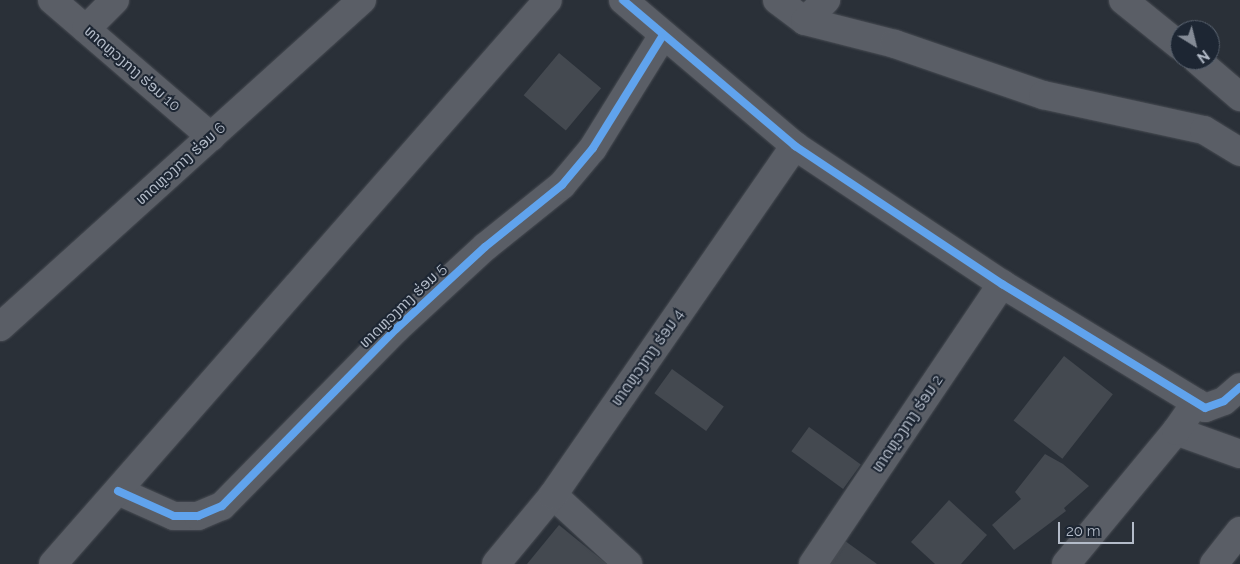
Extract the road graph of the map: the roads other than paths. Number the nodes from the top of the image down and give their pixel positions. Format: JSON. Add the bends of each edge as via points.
{"nodes":[{"id":1,"x":52,"y":0,"type":"edge"},
{"id":2,"x":115,"y":0,"type":"edge"},
{"id":3,"x":362,"y":0,"type":"edge"},
{"id":4,"x":548,"y":0,"type":"edge"},
{"id":5,"x":623,"y":0,"type":"edge"},
{"id":6,"x":777,"y":0,"type":"edge"},
{"id":7,"x":826,"y":0,"type":"edge"},
{"id":8,"x":1124,"y":0,"type":"edge"},
{"id":9,"x":805,"y":21,"type":"junction"},
{"id":10,"x":86,"y":29,"type":"junction"},
{"id":11,"x":663,"y":35,"type":"junction"},
{"id":12,"x":1170,"y":38,"type":"edge"},
{"id":13,"x":1209,"y":70,"type":"edge"},
{"id":14,"x":1240,"y":96,"type":"edge"},
{"id":15,"x":212,"y":137,"type":"junction"},
{"id":16,"x":795,"y":146,"type":"junction"},
{"id":17,"x":1240,"y":152,"type":"edge"},
{"id":18,"x":1002,"y":284,"type":"junction"},
{"id":19,"x":0,"y":327,"type":"edge"},
{"id":20,"x":1240,"y":387,"type":"edge"},
{"id":21,"x":1196,"y":402,"type":"junction"},
{"id":22,"x":1176,"y":431,"type":"junction"},
{"id":23,"x":1240,"y":454,"type":"edge"},
{"id":24,"x":118,"y":491,"type":"junction"},
{"id":25,"x":554,"y":495,"type":"junction"},
{"id":26,"x":1240,"y":531,"type":"edge"},
{"id":27,"x":53,"y":564,"type":"edge"},
{"id":28,"x":496,"y":564,"type":"edge"},
{"id":29,"x":628,"y":564,"type":"edge"},
{"id":30,"x":813,"y":564,"type":"edge"},
{"id":31,"x":1066,"y":564,"type":"edge"},
{"id":32,"x":1214,"y":564,"type":"edge"}],
"edges":[{"from":1,"to":10,"type":"street","name":"ທາດຫຼວງກາງ ຮ່ອມ 10"},
{"from":2,"to":10,"type":"street"},
{"from":3,"to":15,"type":"street","name":"ທາດຫຼວງກາງ ຮ່ອມ 6"},
{"from":4,"to":24,"type":"street"},
{"from":5,"to":11,"type":"street"},
{"from":6,"to":9,"type":"street"},
{"from":7,"to":9,"type":"street"},
{"from":8,"to":12,"type":"street"},
{"from":9,"to":17,"type":"street","via":[[895,44],[1043,95],[1204,130]]},
{"from":10,"to":15,"type":"street","name":"ທາດຫຼວງກາງ ຮ່ອມ 10"},
{"from":11,"to":16,"type":"street"},
{"from":11,"to":24,"type":"street","name":"ທາດຫຼວງກາງ ຮ່ອມ 5","via":[[593,148],[562,185],[485,247],[396,329],[222,506],[198,516],[174,516]]},
{"from":13,"to":14,"type":"street"},
{"from":15,"to":19,"type":"street","name":"ທາດຫຼວງກາງ ຮ່ອມ 6"},
{"from":16,"to":18,"type":"street"},
{"from":16,"to":25,"type":"street","name":"ທາດຫຼວງກາງ ຮ່ອມ 4"},
{"from":18,"to":21,"type":"street"},
{"from":18,"to":30,"type":"street","name":"ທາດຫຼວງກາງ ຮ່ອມ 2"},
{"from":20,"to":21,"type":"street","via":[[1215,405],[1206,408]]},
{"from":21,"to":22,"type":"street"},
{"from":22,"to":23,"type":"street"},
{"from":22,"to":31,"type":"street"},
{"from":24,"to":27,"type":"street"},
{"from":25,"to":28,"type":"street","name":"ທາດຫຼວງກາງ ຮ່ອມ 4"},
{"from":25,"to":29,"type":"street"},
{"from":26,"to":32,"type":"street"}]}
